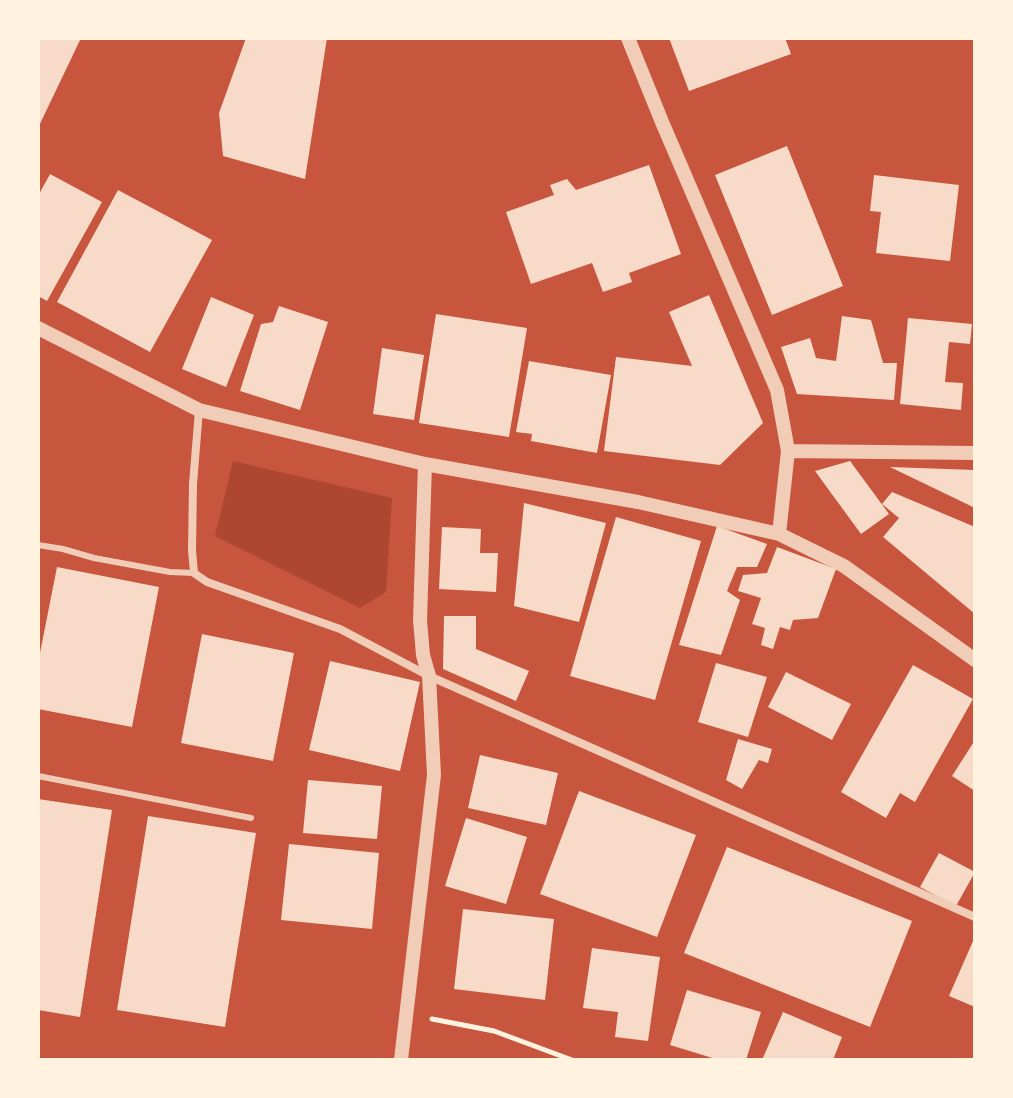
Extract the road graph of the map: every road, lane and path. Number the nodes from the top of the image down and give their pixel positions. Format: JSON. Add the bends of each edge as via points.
{"nodes":[{"id":1,"x":628,"y":38,"type":"edge"},
{"id":2,"x":38,"y":328,"type":"edge"},
{"id":3,"x":199,"y":410,"type":"junction"},
{"id":4,"x":788,"y":451,"type":"junction"},
{"id":5,"x":975,"y":453,"type":"edge"},
{"id":6,"x":425,"y":464,"type":"junction"},
{"id":7,"x":779,"y":534,"type":"junction"},
{"id":8,"x":38,"y":545,"type":"edge"},
{"id":9,"x":194,"y":573,"type":"junction"},
{"id":10,"x":975,"y":660,"type":"edge"},
{"id":11,"x":429,"y":676,"type":"junction"},
{"id":12,"x":38,"y":776,"type":"edge"},
{"id":13,"x":251,"y":818,"type":"dead end"},
{"id":14,"x":975,"y":917,"type":"edge"},
{"id":15,"x":407,"y":1014,"type":"junction"},
{"id":16,"x":401,"y":1060,"type":"edge"},
{"id":17,"x":572,"y":1060,"type":"edge"}],
"edges":[{"from":1,"to":4,"type":"street","via":[[777,390]]},
{"from":2,"to":3,"type":"street"},
{"from":3,"to":6,"type":"street"},
{"from":3,"to":9,"type":"street"},
{"from":4,"to":5,"type":"street"},
{"from":4,"to":7,"type":"street"},
{"from":6,"to":7,"type":"street","via":[[638,502]]},
{"from":6,"to":11,"type":"street","via":[[420,620]]},
{"from":7,"to":10,"type":"street","via":[[844,566]]},
{"from":8,"to":9,"type":"lane"},
{"from":9,"to":11,"type":"street","via":[[340,629]]},
{"from":11,"to":14,"type":"street"},
{"from":11,"to":15,"type":"street","via":[[434,775]]},
{"from":12,"to":13,"type":"lane"},
{"from":15,"to":16,"type":"street"},
{"from":15,"to":17,"type":"path","via":[[494,1031]]}]}
